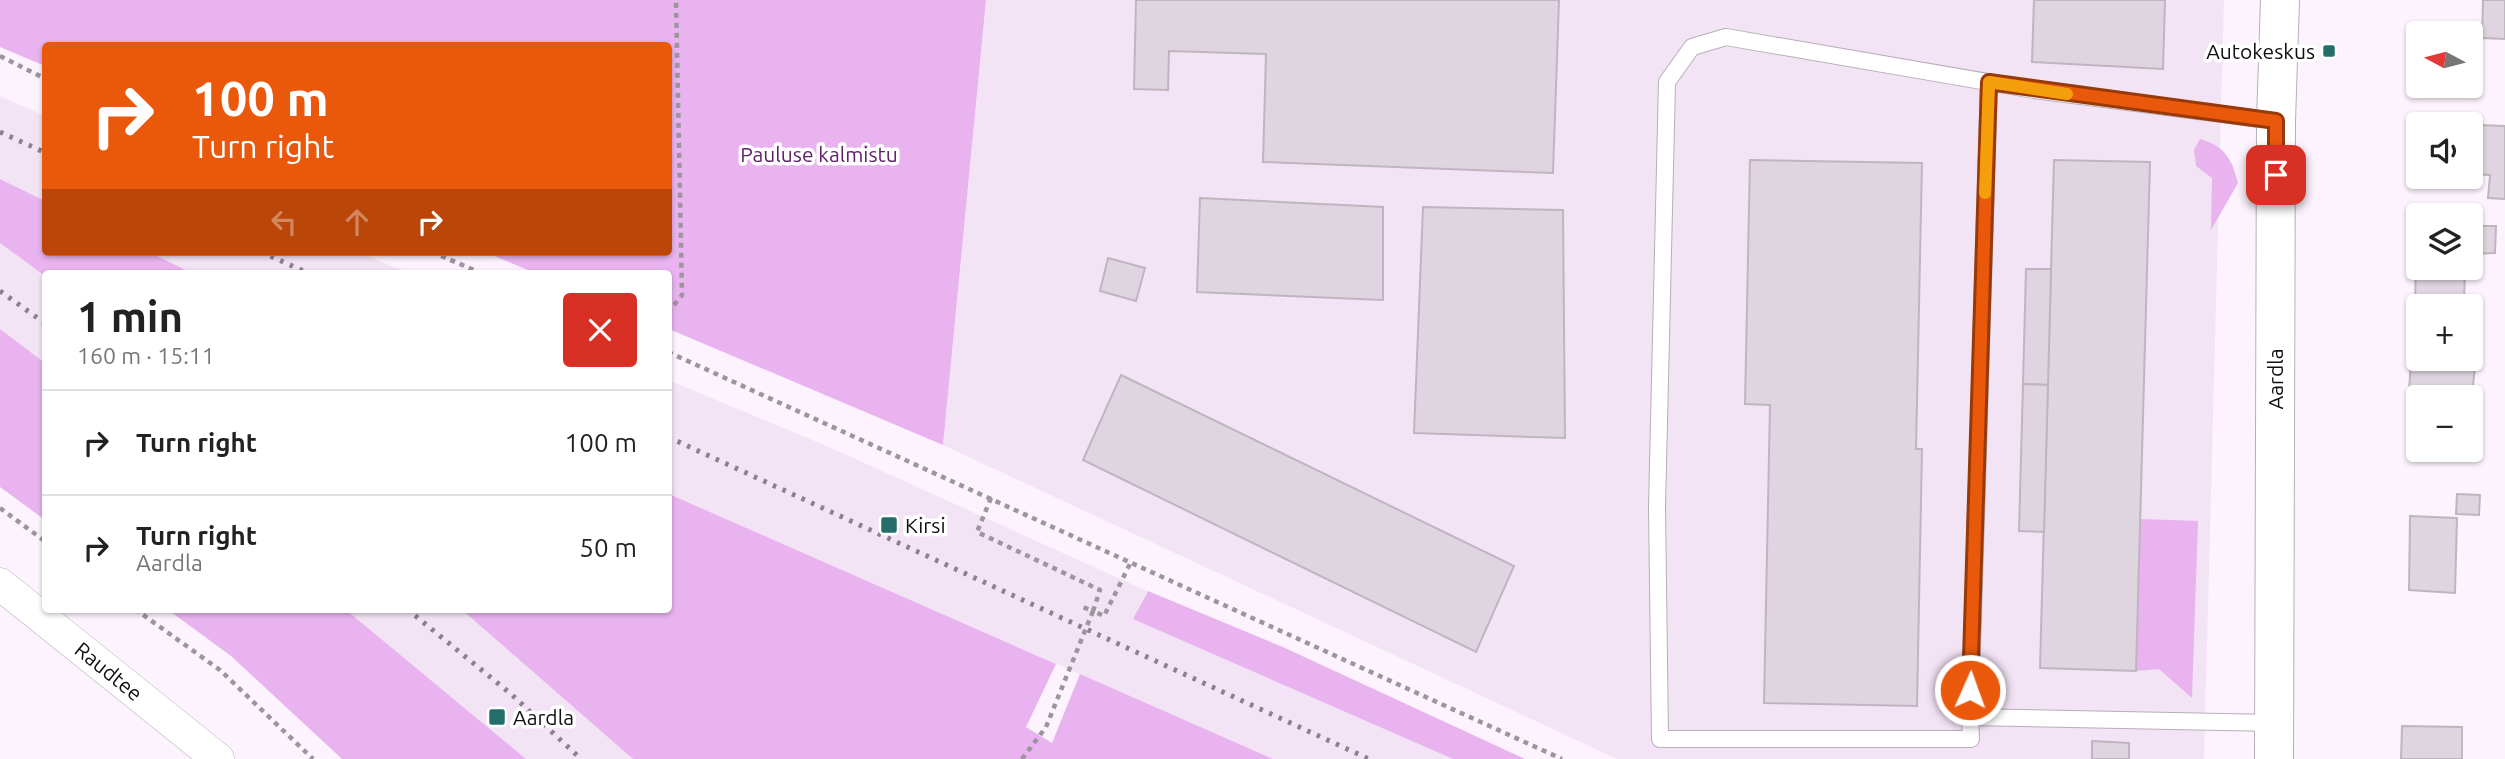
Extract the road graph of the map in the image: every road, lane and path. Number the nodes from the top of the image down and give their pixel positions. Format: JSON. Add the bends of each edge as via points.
{"nodes":[{"id":1,"x":676,"y":0,"type":"edge"},
{"id":2,"x":2280,"y":0,"type":"edge"},
{"id":3,"x":0,"y":56,"type":"edge"},
{"id":4,"x":42,"y":77,"type":"edge"},
{"id":5,"x":1989,"y":82,"type":"junction"},
{"id":6,"x":2276,"y":121,"type":"junction"},
{"id":7,"x":441,"y":256,"type":"edge"},
{"id":8,"x":474,"y":270,"type":"edge"},
{"id":9,"x":672,"y":308,"type":"edge"},
{"id":10,"x":672,"y":354,"type":"edge"},
{"id":11,"x":991,"y":498,"type":"junction"},
{"id":12,"x":0,"y":508,"type":"edge"},
{"id":13,"x":42,"y":539,"type":"edge"},
{"id":14,"x":1131,"y":562,"type":"junction"},
{"id":15,"x":0,"y":584,"type":"edge"},
{"id":16,"x":1080,"y":606,"type":"dead end"},
{"id":17,"x":1093,"y":611,"type":"junction"},
{"id":18,"x":141,"y":613,"type":"edge"},
{"id":19,"x":1970,"y":717,"type":"junction"},
{"id":20,"x":2274,"y":741,"type":"edge"},
{"id":21,"x":218,"y":759,"type":"edge"},
{"id":22,"x":313,"y":759,"type":"edge"},
{"id":23,"x":1022,"y":759,"type":"edge"},
{"id":24,"x":1562,"y":759,"type":"edge"}],
"edges":[{"from":1,"to":9,"type":"path","via":[[682,295]]},
{"from":2,"to":6,"type":"street","name":"Aardla"},
{"from":3,"to":4,"type":"path"},
{"from":5,"to":6,"type":"lane"},
{"from":5,"to":19,"type":"lane"},
{"from":5,"to":19,"type":"lane","via":[[1726,37],[1692,47],[1667,82],[1657,507],[1660,739],[1971,739]]},
{"from":6,"to":20,"type":"street","name":"Aardla"},
{"from":7,"to":8,"type":"path"},
{"from":10,"to":11,"type":"path"},
{"from":11,"to":14,"type":"path"},
{"from":11,"to":17,"type":"path","via":[[977,531],[1100,590]]},
{"from":12,"to":13,"type":"path"},
{"from":14,"to":17,"type":"path","via":[[1104,616]]},
{"from":14,"to":24,"type":"path"},
{"from":15,"to":21,"type":"street","name":"Raudtee"},
{"from":16,"to":17,"type":"path"},
{"from":17,"to":23,"type":"path","via":[[1046,727]]},
{"from":18,"to":22,"type":"path","via":[[220,670]]},
{"from":19,"to":20,"type":"lane"}]}
